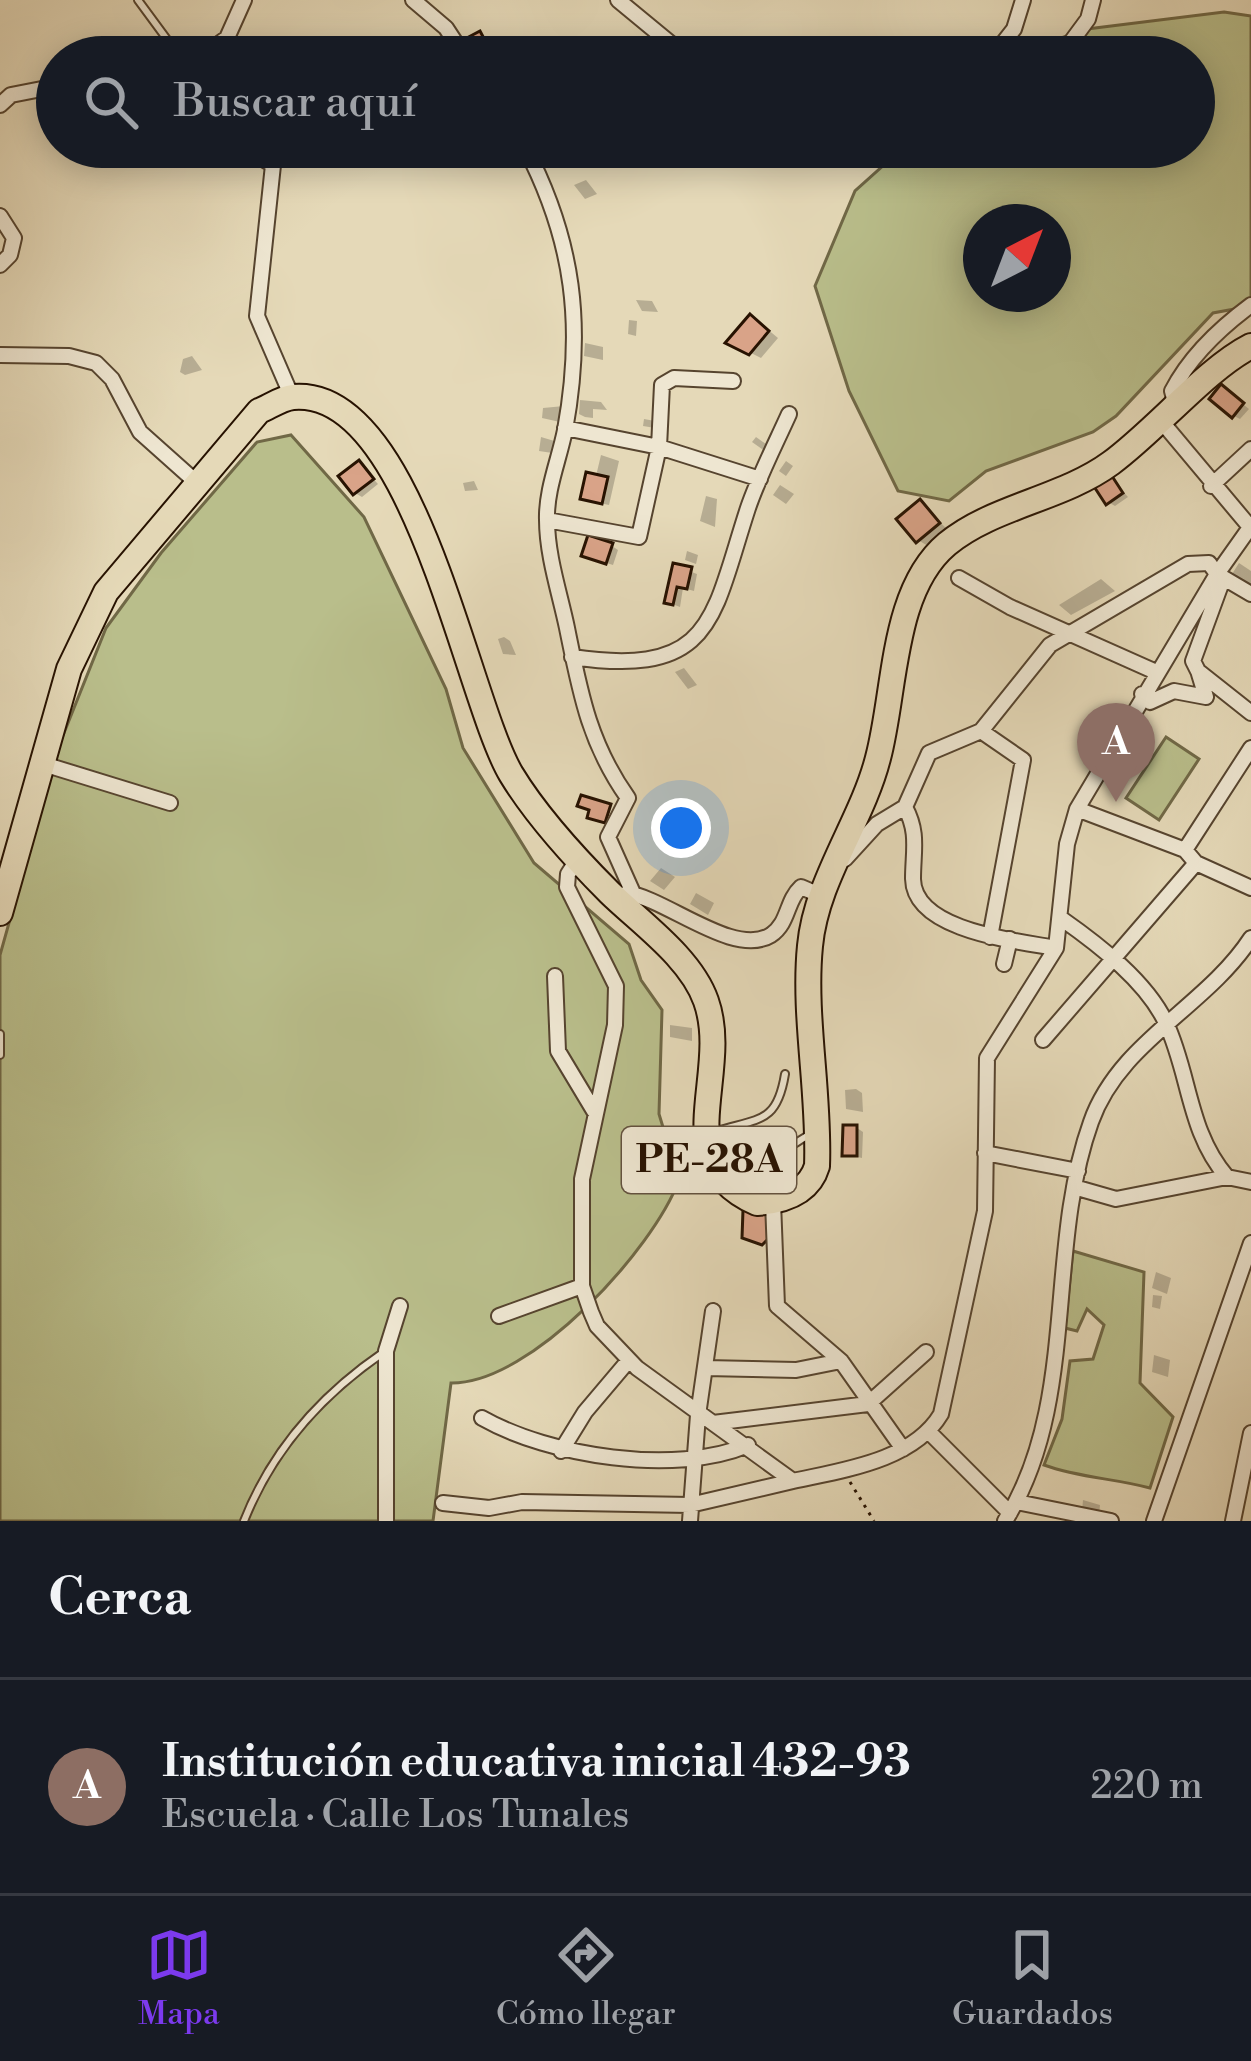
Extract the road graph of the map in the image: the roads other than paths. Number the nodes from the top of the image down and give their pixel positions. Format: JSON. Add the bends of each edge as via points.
{"nodes":[{"id":1,"x":138,"y":0,"type":"edge"},
{"id":2,"x":244,"y":0,"type":"edge"},
{"id":3,"x":412,"y":0,"type":"edge"},
{"id":4,"x":618,"y":0,"type":"edge"},
{"id":5,"x":1023,"y":0,"type":"edge"},
{"id":6,"x":1093,"y":0,"type":"edge"},
{"id":7,"x":165,"y":36,"type":"edge"},
{"id":8,"x":228,"y":36,"type":"edge"},
{"id":9,"x":451,"y":36,"type":"edge"},
{"id":10,"x":662,"y":36,"type":"edge"},
{"id":11,"x":1008,"y":36,"type":"edge"},
{"id":12,"x":1075,"y":36,"type":"edge"},
{"id":13,"x":36,"y":90,"type":"edge"},
{"id":14,"x":0,"y":105,"type":"edge"},
{"id":15,"x":273,"y":168,"type":"edge"},
{"id":16,"x":534,"y":168,"type":"edge"},
{"id":17,"x":0,"y":215,"type":"edge"},
{"id":18,"x":0,"y":265,"type":"edge"},
{"id":19,"x":1251,"y":305,"type":"edge"},
{"id":20,"x":1251,"y":346,"type":"edge"},
{"id":21,"x":0,"y":355,"type":"edge"},
{"id":22,"x":733,"y":381,"type":"dead end"},
{"id":23,"x":292,"y":397,"type":"junction"},
{"id":24,"x":789,"y":414,"type":"dead end"},
{"id":25,"x":1170,"y":416,"type":"junction"},
{"id":26,"x":566,"y":428,"type":"junction"},
{"id":27,"x":658,"y":447,"type":"junction"},
{"id":28,"x":1251,"y":449,"type":"edge"},
{"id":29,"x":760,"y":479,"type":"junction"},
{"id":30,"x":196,"y":482,"type":"junction"},
{"id":31,"x":1211,"y":486,"type":"junction"},
{"id":32,"x":547,"y":520,"type":"junction"},
{"id":33,"x":1250,"y":527,"type":"edge"},
{"id":34,"x":1220,"y":576,"type":"junction"},
{"id":35,"x":959,"y":578,"type":"dead end"},
{"id":36,"x":1251,"y":594,"type":"edge"},
{"id":37,"x":1067,"y":633,"type":"junction"},
{"id":38,"x":572,"y":657,"type":"junction"},
{"id":39,"x":1198,"y":671,"type":"junction"},
{"id":40,"x":1156,"y":672,"type":"junction"},
{"id":41,"x":1142,"y":694,"type":"junction"},
{"id":42,"x":1251,"y":713,"type":"edge"},
{"id":43,"x":981,"y":731,"type":"junction"},
{"id":44,"x":1251,"y":748,"type":"edge"},
{"id":45,"x":40,"y":763,"type":"junction"},
{"id":46,"x":170,"y":803,"type":"dead end"},
{"id":47,"x":905,"y":806,"type":"junction"},
{"id":48,"x":1077,"y":809,"type":"junction"},
{"id":49,"x":1185,"y":850,"type":"junction"},
{"id":50,"x":577,"y":860,"type":"junction"},
{"id":51,"x":1196,"y":863,"type":"junction"},
{"id":52,"x":833,"y":871,"type":"junction"},
{"id":53,"x":1251,"y":888,"type":"edge"},
{"id":54,"x":621,"y":893,"type":"junction"},
{"id":55,"x":822,"y":896,"type":"junction"},
{"id":56,"x":0,"y":913,"type":"edge"},
{"id":57,"x":1062,"y":919,"type":"junction"},
{"id":58,"x":990,"y":937,"type":"junction"},
{"id":59,"x":1251,"y":938,"type":"edge"},
{"id":60,"x":1010,"y":940,"type":"junction"},
{"id":61,"x":1056,"y":948,"type":"junction"},
{"id":62,"x":1112,"y":959,"type":"junction"},
{"id":63,"x":1004,"y":964,"type":"dead end"},
{"id":64,"x":555,"y":976,"type":"dead end"},
{"id":65,"x":1168,"y":1027,"type":"junction"},
{"id":66,"x":0,"y":1034,"type":"edge"},
{"id":67,"x":1043,"y":1040,"type":"dead end"},
{"id":68,"x":0,"y":1055,"type":"edge"},
{"id":69,"x":784,"y":1074,"type":"dead end"},
{"id":70,"x":594,"y":1111,"type":"junction"},
{"id":71,"x":818,"y":1130,"type":"junction"},
{"id":72,"x":706,"y":1143,"type":"junction"},
{"id":73,"x":985,"y":1153,"type":"junction"},
{"id":74,"x":1226,"y":1177,"type":"junction"},
{"id":75,"x":1077,"y":1179,"type":"junction"},
{"id":76,"x":1251,"y":1182,"type":"edge"},
{"id":77,"x":773,"y":1202,"type":"junction"},
{"id":78,"x":1251,"y":1243,"type":"edge"},
{"id":79,"x":582,"y":1286,"type":"junction"},
{"id":80,"x":400,"y":1306,"type":"dead end"},
{"id":81,"x":713,"y":1311,"type":"dead end"},
{"id":82,"x":499,"y":1316,"type":"dead end"},
{"id":83,"x":386,"y":1351,"type":"junction"},
{"id":84,"x":926,"y":1352,"type":"dead end"},
{"id":85,"x":629,"y":1360,"type":"junction"},
{"id":86,"x":841,"y":1360,"type":"junction"},
{"id":87,"x":706,"y":1368,"type":"junction"},
{"id":88,"x":868,"y":1404,"type":"junction"},
{"id":89,"x":698,"y":1414,"type":"junction"},
{"id":90,"x":482,"y":1418,"type":"dead end"},
{"id":91,"x":712,"y":1423,"type":"junction"},
{"id":92,"x":930,"y":1432,"type":"junction"},
{"id":93,"x":1251,"y":1433,"type":"edge"},
{"id":94,"x":748,"y":1445,"type":"junction"},
{"id":95,"x":903,"y":1449,"type":"junction"},
{"id":96,"x":561,"y":1451,"type":"junction"},
{"id":97,"x":693,"y":1456,"type":"junction"},
{"id":98,"x":793,"y":1481,"type":"junction"},
{"id":99,"x":442,"y":1503,"type":"dead end"},
{"id":100,"x":1011,"y":1512,"type":"edge"},
{"id":101,"x":690,"y":1513,"type":"edge"},
{"id":102,"x":489,"y":1514,"type":"edge"},
{"id":103,"x":589,"y":1514,"type":"edge"},
{"id":104,"x":1088,"y":1519,"type":"edge"},
{"id":105,"x":244,"y":1521,"type":"edge"},
{"id":106,"x":386,"y":1521,"type":"edge"},
{"id":107,"x":1111,"y":1521,"type":"edge"},
{"id":108,"x":1154,"y":1521,"type":"edge"},
{"id":109,"x":1233,"y":1521,"type":"edge"}],
"edges":[{"from":1,"to":7,"type":"lane"},
{"from":2,"to":8,"type":"street"},
{"from":3,"to":9,"type":"street"},
{"from":4,"to":10,"type":"street"},
{"from":5,"to":11,"type":"street"},
{"from":6,"to":12,"type":"street"},
{"from":13,"to":14,"type":"street"},
{"from":15,"to":23,"type":"street","via":[[257,316]]},
{"from":16,"to":26,"type":"street","via":[[565,236],[574,338]]},
{"from":17,"to":18,"type":"street","via":[[14,238]]},
{"from":19,"to":25,"type":"street","via":[[1180,375]]},
{"from":20,"to":25,"type":"highway","number":"PE-28A"},
{"from":21,"to":30,"type":"street","via":[[96,363],[140,432]]},
{"from":22,"to":27,"type":"street","via":[[667,379],[657,399]]},
{"from":23,"to":30,"type":"highway","via":[[259,411]]},
{"from":23,"to":50,"type":"highway","number":"PE-28A","via":[[336,412],[382,452],[411,504],[510,771]]},
{"from":24,"to":29,"type":"street"},
{"from":25,"to":31,"type":"street"},
{"from":25,"to":52,"type":"highway","number":"PE-28A","via":[[1079,484],[950,541],[926,566],[907,614],[878,760]]},
{"from":26,"to":27,"type":"street"},
{"from":26,"to":32,"type":"street"},
{"from":27,"to":29,"type":"street"},
{"from":27,"to":32,"type":"street","via":[[639,537]]},
{"from":28,"to":31,"type":"street"},
{"from":29,"to":38,"type":"street","via":[[718,610],[695,640],[620,664]]},
{"from":30,"to":45,"type":"highway","via":[[106,592],[69,669]]},
{"from":31,"to":33,"type":"street"},
{"from":32,"to":38,"type":"street"},
{"from":33,"to":34,"type":"street"},
{"from":34,"to":36,"type":"street"},
{"from":34,"to":37,"type":"street","via":[[1209,563],[1187,564]]},
{"from":34,"to":39,"type":"street","via":[[1194,652]]},
{"from":34,"to":40,"type":"street"},
{"from":35,"to":37,"type":"street"},
{"from":37,"to":40,"type":"street"},
{"from":37,"to":43,"type":"street"},
{"from":38,"to":54,"type":"street","via":[[594,744],[628,798],[608,837]]},
{"from":39,"to":41,"type":"street","via":[[1206,697],[1174,691],[1150,703]]},
{"from":39,"to":42,"type":"street"},
{"from":40,"to":41,"type":"street"},
{"from":41,"to":48,"type":"street"},
{"from":43,"to":47,"type":"street","via":[[929,753]]},
{"from":43,"to":58,"type":"street","via":[[1023,760]]},
{"from":44,"to":49,"type":"street"},
{"from":45,"to":46,"type":"street"},
{"from":45,"to":56,"type":"highway"},
{"from":47,"to":52,"type":"street"},
{"from":47,"to":58,"type":"street","via":[[916,827],[913,886],[920,903]]},
{"from":48,"to":49,"type":"street"},
{"from":48,"to":57,"type":"street"},
{"from":49,"to":51,"type":"street"},
{"from":50,"to":54,"type":"highway","number":"PE-28A"},
{"from":50,"to":70,"type":"street","via":[[568,887],[616,986]]},
{"from":51,"to":53,"type":"street"},
{"from":51,"to":62,"type":"street"},
{"from":52,"to":55,"type":"highway","number":"PE-28A"},
{"from":54,"to":55,"type":"street","via":[[743,940],[783,925],[801,887]]},
{"from":54,"to":72,"type":"highway","number":"PE-28A","via":[[706,1000],[713,1041]]},
{"from":55,"to":71,"type":"highway","number":"PE-28A","via":[[810,946]]},
{"from":57,"to":61,"type":"street"},
{"from":57,"to":62,"type":"street"},
{"from":58,"to":60,"type":"street"},
{"from":59,"to":65,"type":"street","via":[[1231,969]]},
{"from":60,"to":61,"type":"street"},
{"from":60,"to":63,"type":"street"},
{"from":61,"to":73,"type":"street","via":[[987,1058]]},
{"from":62,"to":65,"type":"street"},
{"from":62,"to":67,"type":"street"},
{"from":64,"to":70,"type":"street","via":[[558,1051]]},
{"from":65,"to":74,"type":"street","via":[[1195,1121]]},
{"from":65,"to":75,"type":"street","via":[[1111,1080]]},
{"from":66,"to":68,"type":"lane"},
{"from":69,"to":72,"type":"lane","via":[[769,1116]]},
{"from":70,"to":79,"type":"street","via":[[582,1179]]},
{"from":71,"to":72,"type":"lane","via":[[752,1163]]},
{"from":71,"to":77,"type":"highway","number":"PE-28A","via":[[813,1179]]},
{"from":72,"to":77,"type":"highway","number":"PE-28A","via":[[717,1175],[741,1196]]},
{"from":73,"to":75,"type":"street"},
{"from":73,"to":92,"type":"street","via":[[985,1211],[941,1414]]},
{"from":74,"to":75,"type":"street","via":[[1116,1199]]},
{"from":74,"to":76,"type":"street"},
{"from":75,"to":100,"type":"street","via":[[1046,1418]]},
{"from":77,"to":86,"type":"street","via":[[777,1306]]},
{"from":78,"to":108,"type":"street"},
{"from":79,"to":82,"type":"street"},
{"from":79,"to":85,"type":"street","via":[[597,1326]]},
{"from":80,"to":83,"type":"street"},
{"from":81,"to":87,"type":"street"},
{"from":83,"to":105,"type":"lane","via":[[337,1384],[284,1446]]},
{"from":83,"to":106,"type":"street"},
{"from":84,"to":88,"type":"street"},
{"from":85,"to":89,"type":"street"},
{"from":85,"to":96,"type":"street"},
{"from":86,"to":87,"type":"street","via":[[796,1370]]},
{"from":86,"to":88,"type":"street"},
{"from":87,"to":89,"type":"street"},
{"from":88,"to":91,"type":"street"},
{"from":88,"to":95,"type":"street"},
{"from":89,"to":91,"type":"street"},
{"from":89,"to":97,"type":"street"},
{"from":90,"to":96,"type":"street"},
{"from":91,"to":94,"type":"street"},
{"from":92,"to":95,"type":"street"},
{"from":92,"to":100,"type":"street"},
{"from":93,"to":109,"type":"street"},
{"from":94,"to":97,"type":"street"},
{"from":94,"to":98,"type":"street"},
{"from":95,"to":98,"type":"street"},
{"from":96,"to":97,"type":"street"},
{"from":97,"to":101,"type":"street"},
{"from":98,"to":101,"type":"street"},
{"from":99,"to":102,"type":"street"},
{"from":100,"to":104,"type":"street"},
{"from":101,"to":103,"type":"street"},
{"from":102,"to":103,"type":"street","via":[[522,1502]]},
{"from":104,"to":107,"type":"street"}]}
